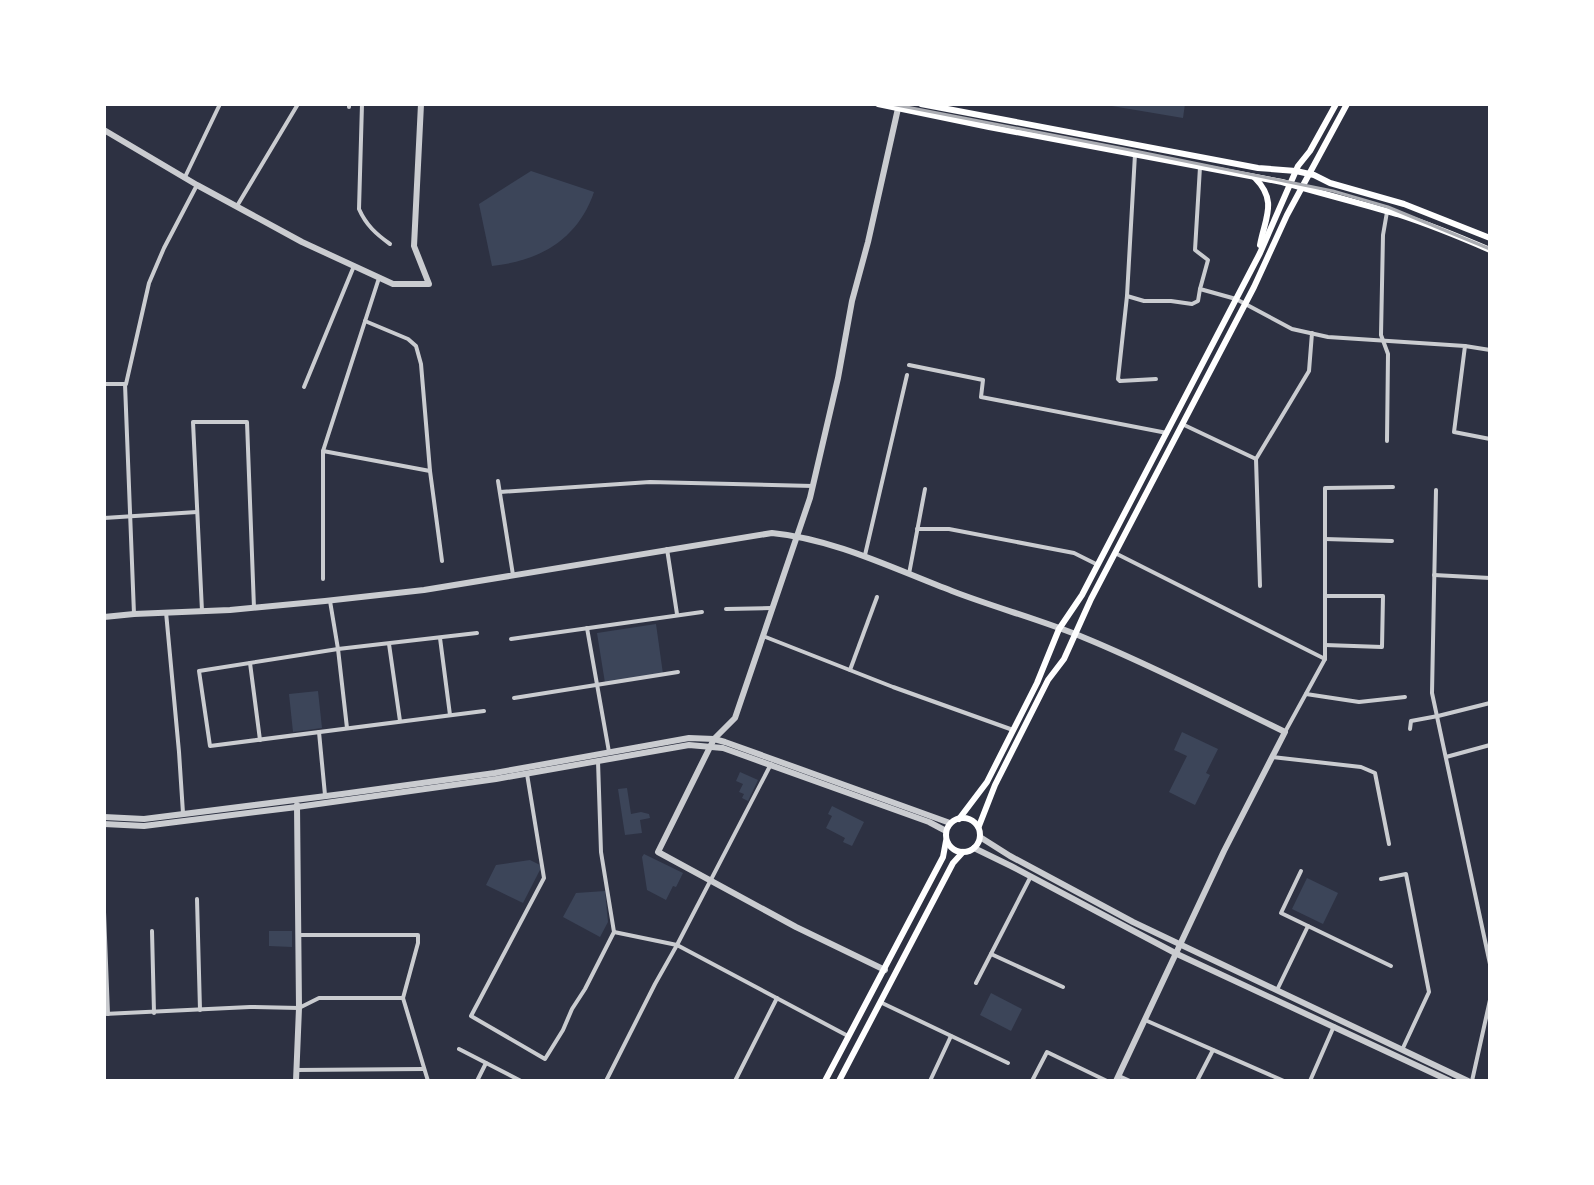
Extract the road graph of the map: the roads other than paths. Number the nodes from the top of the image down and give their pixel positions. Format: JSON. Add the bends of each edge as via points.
{"nodes":[{"id":1,"x":220,"y":104,"type":"edge"},
{"id":2,"x":298,"y":104,"type":"edge"},
{"id":3,"x":362,"y":104,"type":"edge"},
{"id":4,"x":421,"y":104,"type":"edge"},
{"id":5,"x":878,"y":104,"type":"edge"},
{"id":6,"x":921,"y":104,"type":"edge"},
{"id":7,"x":1336,"y":104,"type":"edge"},
{"id":8,"x":1347,"y":104,"type":"edge"},
{"id":9,"x":899,"y":106,"type":"edge"},
{"id":10,"x":104,"y":130,"type":"edge"},
{"id":11,"x":1135,"y":154,"type":"junction"},
{"id":12,"x":1200,"y":167,"type":"junction"},
{"id":13,"x":1296,"y":171,"type":"junction"},
{"id":14,"x":1309,"y":174,"type":"junction"},
{"id":15,"x":185,"y":177,"type":"junction"},
{"id":16,"x":1253,"y":177,"type":"junction"},
{"id":17,"x":1290,"y":184,"type":"junction"},
{"id":18,"x":197,"y":185,"type":"junction"},
{"id":19,"x":1301,"y":188,"type":"junction"},
{"id":20,"x":237,"y":206,"type":"junction"},
{"id":21,"x":1387,"y":212,"type":"junction"},
{"id":22,"x":1490,"y":238,"type":"edge"},
{"id":23,"x":390,"y":244,"type":"dead end"},
{"id":24,"x":1490,"y":250,"type":"edge"},
{"id":25,"x":1260,"y":253,"type":"junction"},
{"id":26,"x":354,"y":266,"type":"junction"},
{"id":27,"x":379,"y":278,"type":"junction"},
{"id":28,"x":1200,"y":289,"type":"junction"},
{"id":29,"x":1127,"y":296,"type":"junction"},
{"id":30,"x":1236,"y":299,"type":"junction"},
{"id":31,"x":1245,"y":304,"type":"junction"},
{"id":32,"x":365,"y":321,"type":"junction"},
{"id":33,"x":1312,"y":333,"type":"junction"},
{"id":34,"x":1383,"y":340,"type":"junction"},
{"id":35,"x":1465,"y":346,"type":"junction"},
{"id":36,"x":1490,"y":350,"type":"edge"},
{"id":37,"x":909,"y":365,"type":"dead end"},
{"id":38,"x":907,"y":375,"type":"dead end"},
{"id":39,"x":1156,"y":379,"type":"dead end"},
{"id":40,"x":104,"y":384,"type":"edge"},
{"id":41,"x":125,"y":384,"type":"junction"},
{"id":42,"x":304,"y":387,"type":"dead end"},
{"id":43,"x":1182,"y":424,"type":"junction"},
{"id":44,"x":1167,"y":433,"type":"junction"},
{"id":45,"x":1490,"y":439,"type":"edge"},
{"id":46,"x":1387,"y":441,"type":"dead end"},
{"id":47,"x":323,"y":451,"type":"junction"},
{"id":48,"x":1256,"y":459,"type":"junction"},
{"id":49,"x":430,"y":471,"type":"junction"},
{"id":50,"x":498,"y":481,"type":"dead end"},
{"id":51,"x":813,"y":486,"type":"junction"},
{"id":52,"x":1393,"y":487,"type":"dead end"},
{"id":53,"x":925,"y":489,"type":"dead end"},
{"id":54,"x":1436,"y":490,"type":"dead end"},
{"id":55,"x":500,"y":492,"type":"junction"},
{"id":56,"x":197,"y":512,"type":"junction"},
{"id":57,"x":129,"y":517,"type":"junction"},
{"id":58,"x":104,"y":518,"type":"edge"},
{"id":59,"x":917,"y":529,"type":"junction"},
{"id":60,"x":798,"y":535,"type":"junction"},
{"id":61,"x":1325,"y":539,"type":"junction"},
{"id":62,"x":1392,"y":541,"type":"dead end"},
{"id":63,"x":667,"y":549,"type":"junction"},
{"id":64,"x":1115,"y":553,"type":"junction"},
{"id":65,"x":865,"y":557,"type":"junction"},
{"id":66,"x":442,"y":561,"type":"dead end"},
{"id":67,"x":1098,"y":565,"type":"junction"},
{"id":68,"x":909,"y":574,"type":"junction"},
{"id":69,"x":513,"y":575,"type":"junction"},
{"id":70,"x":1434,"y":575,"type":"junction"},
{"id":71,"x":1490,"y":578,"type":"edge"},
{"id":72,"x":323,"y":579,"type":"dead end"},
{"id":73,"x":1260,"y":586,"type":"dead end"},
{"id":74,"x":1325,"y":596,"type":"junction"},
{"id":75,"x":877,"y":597,"type":"dead end"},
{"id":76,"x":330,"y":601,"type":"junction"},
{"id":77,"x":254,"y":608,"type":"junction"},
{"id":78,"x":773,"y":608,"type":"junction"},
{"id":79,"x":726,"y":609,"type":"dead end"},
{"id":80,"x":202,"y":611,"type":"junction"},
{"id":81,"x":166,"y":612,"type":"junction"},
{"id":82,"x":702,"y":612,"type":"dead end"},
{"id":83,"x":134,"y":614,"type":"junction"},
{"id":84,"x":677,"y":614,"type":"junction"},
{"id":85,"x":104,"y":617,"type":"edge"},
{"id":86,"x":587,"y":628,"type":"junction"},
{"id":87,"x":1059,"y":629,"type":"junction"},
{"id":88,"x":477,"y":633,"type":"dead end"},
{"id":89,"x":1076,"y":635,"type":"junction"},
{"id":90,"x":763,"y":636,"type":"junction"},
{"id":91,"x":440,"y":638,"type":"junction"},
{"id":92,"x":511,"y":639,"type":"dead end"},
{"id":93,"x":389,"y":643,"type":"junction"},
{"id":94,"x":1325,"y":645,"type":"junction"},
{"id":95,"x":338,"y":649,"type":"junction"},
{"id":96,"x":1325,"y":659,"type":"junction"},
{"id":97,"x":250,"y":663,"type":"junction"},
{"id":98,"x":850,"y":670,"type":"junction"},
{"id":99,"x":678,"y":672,"type":"dead end"},
{"id":100,"x":597,"y":685,"type":"junction"},
{"id":101,"x":1306,"y":694,"type":"junction"},
{"id":102,"x":1405,"y":697,"type":"dead end"},
{"id":103,"x":514,"y":698,"type":"dead end"},
{"id":104,"x":1490,"y":703,"type":"edge"},
{"id":105,"x":484,"y":711,"type":"dead end"},
{"id":106,"x":450,"y":715,"type":"junction"},
{"id":107,"x":1438,"y":716,"type":"junction"},
{"id":108,"x":400,"y":721,"type":"junction"},
{"id":109,"x":347,"y":728,"type":"junction"},
{"id":110,"x":1410,"y":729,"type":"dead end"},
{"id":111,"x":1013,"y":730,"type":"junction"},
{"id":112,"x":319,"y":732,"type":"junction"},
{"id":113,"x":1285,"y":732,"type":"junction"},
{"id":114,"x":260,"y":740,"type":"junction"},
{"id":115,"x":713,"y":742,"type":"junction"},
{"id":116,"x":1490,"y":745,"type":"edge"},
{"id":117,"x":610,"y":753,"type":"junction"},
{"id":118,"x":1272,"y":757,"type":"junction"},
{"id":119,"x":1446,"y":757,"type":"junction"},
{"id":120,"x":598,"y":761,"type":"junction"},
{"id":121,"x":771,"y":764,"type":"dead end"},
{"id":122,"x":527,"y":774,"type":"junction"},
{"id":123,"x":325,"y":795,"type":"junction"},
{"id":124,"x":297,"y":798,"type":"junction"},
{"id":125,"x":297,"y":807,"type":"junction"},
{"id":126,"x":183,"y":814,"type":"junction"},
{"id":127,"x":104,"y":817,"type":"edge"},
{"id":128,"x":959,"y":819,"type":"junction"},
{"id":129,"x":950,"y":823,"type":"junction"},
{"id":130,"x":104,"y":824,"type":"edge"},
{"id":131,"x":979,"y":826,"type":"junction"},
{"id":132,"x":946,"y":831,"type":"junction"},
{"id":133,"x":980,"y":837,"type":"junction"},
{"id":134,"x":946,"y":841,"type":"junction"},
{"id":135,"x":1389,"y":844,"type":"dead end"},
{"id":136,"x":974,"y":848,"type":"junction"},
{"id":137,"x":963,"y":852,"type":"junction"},
{"id":138,"x":1301,"y":871,"type":"dead end"},
{"id":139,"x":1031,"y":876,"type":"junction"},
{"id":140,"x":1381,"y":879,"type":"dead end"},
{"id":141,"x":711,"y":881,"type":"junction"},
{"id":142,"x":197,"y":899,"type":"dead end"},
{"id":143,"x":104,"y":912,"type":"edge"},
{"id":144,"x":1308,"y":926,"type":"junction"},
{"id":145,"x":152,"y":931,"type":"dead end"},
{"id":146,"x":614,"y":932,"type":"junction"},
{"id":147,"x":298,"y":935,"type":"junction"},
{"id":148,"x":677,"y":945,"type":"junction"},
{"id":149,"x":1181,"y":945,"type":"junction"},
{"id":150,"x":991,"y":954,"type":"junction"},
{"id":151,"x":1177,"y":954,"type":"junction"},
{"id":152,"x":1490,"y":964,"type":"edge"},
{"id":153,"x":1391,"y":966,"type":"dead end"},
{"id":154,"x":885,"y":970,"type":"junction"},
{"id":155,"x":976,"y":983,"type":"dead end"},
{"id":156,"x":1063,"y":987,"type":"dead end"},
{"id":157,"x":1277,"y":990,"type":"junction"},
{"id":158,"x":403,"y":998,"type":"junction"},
{"id":159,"x":777,"y":998,"type":"junction"},
{"id":160,"x":1490,"y":1000,"type":"edge"},
{"id":161,"x":880,"y":1002,"type":"junction"},
{"id":162,"x":299,"y":1008,"type":"junction"},
{"id":163,"x":200,"y":1010,"type":"junction"},
{"id":164,"x":154,"y":1013,"type":"junction"},
{"id":165,"x":106,"y":1014,"type":"edge"},
{"id":166,"x":1145,"y":1020,"type":"junction"},
{"id":167,"x":1334,"y":1026,"type":"junction"},
{"id":168,"x":849,"y":1033,"type":"junction"},
{"id":169,"x":951,"y":1036,"type":"junction"},
{"id":170,"x":862,"y":1037,"type":"junction"},
{"id":171,"x":459,"y":1049,"type":"dead end"},
{"id":172,"x":1213,"y":1050,"type":"junction"},
{"id":173,"x":1402,"y":1050,"type":"junction"},
{"id":174,"x":486,"y":1063,"type":"junction"},
{"id":175,"x":1008,"y":1063,"type":"dead end"},
{"id":176,"x":424,"y":1069,"type":"junction"},
{"id":177,"x":296,"y":1070,"type":"junction"},
{"id":178,"x":1118,"y":1078,"type":"edge"},
{"id":179,"x":296,"y":1081,"type":"edge"},
{"id":180,"x":428,"y":1081,"type":"edge"},
{"id":181,"x":477,"y":1081,"type":"edge"},
{"id":182,"x":521,"y":1081,"type":"edge"},
{"id":183,"x":606,"y":1081,"type":"edge"},
{"id":184,"x":735,"y":1081,"type":"edge"},
{"id":185,"x":825,"y":1081,"type":"edge"},
{"id":186,"x":839,"y":1081,"type":"edge"},
{"id":187,"x":930,"y":1081,"type":"edge"},
{"id":188,"x":1032,"y":1081,"type":"edge"},
{"id":189,"x":1107,"y":1081,"type":"edge"},
{"id":190,"x":1130,"y":1081,"type":"edge"},
{"id":191,"x":1197,"y":1081,"type":"edge"},
{"id":192,"x":1284,"y":1081,"type":"edge"},
{"id":193,"x":1310,"y":1081,"type":"edge"},
{"id":194,"x":1450,"y":1081,"type":"edge"},
{"id":195,"x":1470,"y":1081,"type":"edge"}],
"edges":[{"from":1,"to":15,"type":"street"},
{"from":2,"to":20,"type":"street"},
{"from":3,"to":23,"type":"street","via":[[359,209],[374,233]]},
{"from":4,"to":27,"type":"street","via":[[414,246],[429,284],[393,284]]},
{"from":5,"to":9,"type":"main road"},
{"from":6,"to":13,"type":"main road"},
{"from":7,"to":13,"type":"main road"},
{"from":8,"to":14,"type":"main road"},
{"from":9,"to":11,"type":"main road"},
{"from":9,"to":51,"type":"street"},
{"from":10,"to":15,"type":"street"},
{"from":11,"to":12,"type":"main road"},
{"from":11,"to":29,"type":"street"},
{"from":12,"to":16,"type":"main road"},
{"from":12,"to":28,"type":"street","via":[[1195,250],[1208,260]]},
{"from":13,"to":14,"type":"main road"},
{"from":13,"to":17,"type":"main road"},
{"from":14,"to":19,"type":"main road"},
{"from":14,"to":22,"type":"main road"},
{"from":15,"to":18,"type":"street"},
{"from":16,"to":17,"type":"main road"},
{"from":16,"to":25,"type":"main road","via":[[1269,201]]},
{"from":17,"to":19,"type":"main road"},
{"from":17,"to":25,"type":"main road"},
{"from":18,"to":20,"type":"street"},
{"from":18,"to":41,"type":"street","via":[[149,283]]},
{"from":19,"to":21,"type":"main road"},
{"from":19,"to":31,"type":"main road"},
{"from":20,"to":26,"type":"street"},
{"from":21,"to":24,"type":"main road"},
{"from":21,"to":34,"type":"street"},
{"from":25,"to":30,"type":"main road"},
{"from":26,"to":27,"type":"street"},
{"from":26,"to":42,"type":"street"},
{"from":27,"to":32,"type":"street"},
{"from":28,"to":29,"type":"street","via":[[1192,304]]},
{"from":28,"to":30,"type":"street"},
{"from":29,"to":39,"type":"street","via":[[1118,379]]},
{"from":30,"to":31,"type":"street"},
{"from":30,"to":44,"type":"main road"},
{"from":31,"to":33,"type":"street","via":[[1292,329]]},
{"from":31,"to":43,"type":"main road"},
{"from":32,"to":47,"type":"street"},
{"from":32,"to":49,"type":"street","via":[[416,346]]},
{"from":33,"to":34,"type":"street"},
{"from":33,"to":48,"type":"street","via":[[1309,371]]},
{"from":34,"to":35,"type":"street"},
{"from":34,"to":46,"type":"street","via":[[1388,354]]},
{"from":35,"to":36,"type":"street"},
{"from":35,"to":45,"type":"street","via":[[1454,432]]},
{"from":37,"to":44,"type":"street","via":[[983,380],[981,397]]},
{"from":38,"to":65,"type":"street"},
{"from":40,"to":41,"type":"street"},
{"from":41,"to":57,"type":"street"},
{"from":43,"to":48,"type":"street"},
{"from":43,"to":64,"type":"main road"},
{"from":44,"to":67,"type":"main road"},
{"from":47,"to":49,"type":"street"},
{"from":47,"to":72,"type":"street"},
{"from":48,"to":73,"type":"street"},
{"from":49,"to":66,"type":"street"},
{"from":50,"to":55,"type":"street"},
{"from":51,"to":55,"type":"street","via":[[650,482]]},
{"from":51,"to":60,"type":"street"},
{"from":52,"to":61,"type":"street","via":[[1325,488]]},
{"from":53,"to":59,"type":"street"},
{"from":54,"to":70,"type":"street"},
{"from":55,"to":69,"type":"street"},
{"from":56,"to":57,"type":"street"},
{"from":56,"to":77,"type":"street","via":[[193,422],[247,422]]},
{"from":56,"to":80,"type":"street"},
{"from":57,"to":58,"type":"street"},
{"from":57,"to":83,"type":"street"},
{"from":59,"to":67,"type":"street","via":[[949,529],[1074,553]]},
{"from":59,"to":68,"type":"street"},
{"from":60,"to":63,"type":"street","via":[[772,533]]},
{"from":60,"to":65,"type":"street"},
{"from":60,"to":78,"type":"street"},
{"from":61,"to":62,"type":"street"},
{"from":61,"to":74,"type":"street"},
{"from":63,"to":69,"type":"street"},
{"from":63,"to":84,"type":"street"},
{"from":64,"to":89,"type":"main road"},
{"from":64,"to":96,"type":"street"},
{"from":65,"to":68,"type":"street"},
{"from":67,"to":87,"type":"main road"},
{"from":68,"to":87,"type":"street"},
{"from":69,"to":76,"type":"street"},
{"from":70,"to":71,"type":"street"},
{"from":70,"to":107,"type":"street","via":[[1432,693]]},
{"from":74,"to":94,"type":"street"},
{"from":74,"to":94,"type":"street","via":[[1383,596],[1382,647]]},
{"from":75,"to":98,"type":"street"},
{"from":76,"to":77,"type":"street"},
{"from":76,"to":95,"type":"street"},
{"from":77,"to":80,"type":"street"},
{"from":78,"to":79,"type":"street"},
{"from":78,"to":90,"type":"street"},
{"from":80,"to":81,"type":"street"},
{"from":81,"to":83,"type":"street"},
{"from":81,"to":126,"type":"street"},
{"from":82,"to":84,"type":"street"},
{"from":83,"to":85,"type":"street"},
{"from":84,"to":86,"type":"street"},
{"from":86,"to":92,"type":"street"},
{"from":86,"to":100,"type":"street"},
{"from":87,"to":89,"type":"street"},
{"from":87,"to":111,"type":"main road"},
{"from":88,"to":91,"type":"street"},
{"from":89,"to":113,"type":"street"},
{"from":89,"to":131,"type":"main road","via":[[1041,693]]},
{"from":90,"to":98,"type":"street"},
{"from":90,"to":115,"type":"street","via":[[735,718]]},
{"from":91,"to":93,"type":"street"},
{"from":91,"to":106,"type":"street"},
{"from":93,"to":95,"type":"street"},
{"from":93,"to":108,"type":"street"},
{"from":94,"to":96,"type":"street"},
{"from":95,"to":97,"type":"street"},
{"from":95,"to":109,"type":"street"},
{"from":96,"to":101,"type":"street"},
{"from":97,"to":114,"type":"street"},
{"from":97,"to":114,"type":"street","via":[[199,671],[210,746]]},
{"from":98,"to":111,"type":"street"},
{"from":99,"to":100,"type":"street"},
{"from":100,"to":103,"type":"street"},
{"from":100,"to":117,"type":"street"},
{"from":101,"to":102,"type":"street","via":[[1359,702]]},
{"from":101,"to":113,"type":"street"},
{"from":104,"to":107,"type":"street"},
{"from":105,"to":106,"type":"street"},
{"from":106,"to":108,"type":"street"},
{"from":107,"to":110,"type":"street","via":[[1411,721]]},
{"from":107,"to":119,"type":"street"},
{"from":108,"to":109,"type":"street"},
{"from":109,"to":112,"type":"street"},
{"from":111,"to":128,"type":"main road","via":[[987,782]]},
{"from":112,"to":114,"type":"street"},
{"from":112,"to":123,"type":"street"},
{"from":113,"to":118,"type":"street"},
{"from":115,"to":117,"type":"street","via":[[689,738]]},
{"from":115,"to":120,"type":"street"},
{"from":115,"to":129,"type":"street","via":[[748,749]]},
{"from":115,"to":132,"type":"street"},
{"from":115,"to":141,"type":"street","via":[[658,852]]},
{"from":116,"to":119,"type":"street"},
{"from":117,"to":123,"type":"street"},
{"from":118,"to":135,"type":"street","via":[[1375,773]]},
{"from":118,"to":149,"type":"street"},
{"from":119,"to":152,"type":"street"},
{"from":120,"to":122,"type":"street"},
{"from":120,"to":146,"type":"street","via":[[601,852]]},
{"from":121,"to":141,"type":"street"},
{"from":122,"to":125,"type":"street"},
{"from":122,"to":146,"type":"street","via":[[544,878],[471,1016],[545,1059]]},
{"from":123,"to":124,"type":"street"},
{"from":124,"to":125,"type":"street"},
{"from":124,"to":126,"type":"street"},
{"from":125,"to":130,"type":"street","via":[[144,826]]},
{"from":125,"to":147,"type":"street"},
{"from":126,"to":127,"type":"street"},
{"from":128,"to":129,"type":"main road"},
{"from":128,"to":131,"type":"main road"},
{"from":129,"to":132,"type":"main road"},
{"from":131,"to":133,"type":"main road"},
{"from":132,"to":134,"type":"main road"},
{"from":133,"to":136,"type":"main road"},
{"from":133,"to":149,"type":"street"},
{"from":134,"to":137,"type":"main road"},
{"from":134,"to":154,"type":"main road","via":[[943,857]]},
{"from":136,"to":137,"type":"main road"},
{"from":136,"to":139,"type":"street"},
{"from":137,"to":161,"type":"main road"},
{"from":138,"to":144,"type":"street","via":[[1281,913]]},
{"from":139,"to":150,"type":"street"},
{"from":139,"to":151,"type":"street"},
{"from":140,"to":173,"type":"street","via":[[1406,874],[1429,992]]},
{"from":141,"to":148,"type":"street"},
{"from":141,"to":154,"type":"street"},
{"from":142,"to":163,"type":"street"},
{"from":143,"to":165,"type":"street"},
{"from":144,"to":153,"type":"street"},
{"from":144,"to":157,"type":"street"},
{"from":145,"to":164,"type":"street"},
{"from":146,"to":148,"type":"street"},
{"from":147,"to":158,"type":"street","via":[[418,935]]},
{"from":147,"to":162,"type":"street"},
{"from":148,"to":159,"type":"street"},
{"from":148,"to":183,"type":"street"},
{"from":149,"to":151,"type":"street"},
{"from":149,"to":157,"type":"street"},
{"from":150,"to":155,"type":"street"},
{"from":150,"to":156,"type":"street"},
{"from":151,"to":166,"type":"street"},
{"from":151,"to":167,"type":"street"},
{"from":154,"to":168,"type":"main road"},
{"from":157,"to":173,"type":"street"},
{"from":158,"to":162,"type":"street","via":[[319,998]]},
{"from":158,"to":176,"type":"street"},
{"from":159,"to":168,"type":"street"},
{"from":159,"to":184,"type":"street"},
{"from":160,"to":195,"type":"street"},
{"from":161,"to":169,"type":"street"},
{"from":161,"to":170,"type":"main road"},
{"from":162,"to":163,"type":"street"},
{"from":162,"to":177,"type":"street"},
{"from":163,"to":164,"type":"street"},
{"from":164,"to":165,"type":"street"},
{"from":166,"to":172,"type":"street"},
{"from":166,"to":178,"type":"street"},
{"from":167,"to":193,"type":"street"},
{"from":167,"to":194,"type":"street"},
{"from":168,"to":170,"type":"main road"},
{"from":168,"to":185,"type":"main road"},
{"from":169,"to":175,"type":"street"},
{"from":169,"to":187,"type":"street"},
{"from":170,"to":186,"type":"main road"},
{"from":171,"to":174,"type":"street"},
{"from":172,"to":191,"type":"street"},
{"from":172,"to":192,"type":"street"},
{"from":173,"to":195,"type":"street"},
{"from":174,"to":181,"type":"street"},
{"from":174,"to":182,"type":"street"},
{"from":176,"to":177,"type":"street"},
{"from":176,"to":180,"type":"street"},
{"from":177,"to":179,"type":"street"},
{"from":178,"to":190,"type":"street"},
{"from":188,"to":189,"type":"street","via":[[1047,1052]]}]}
